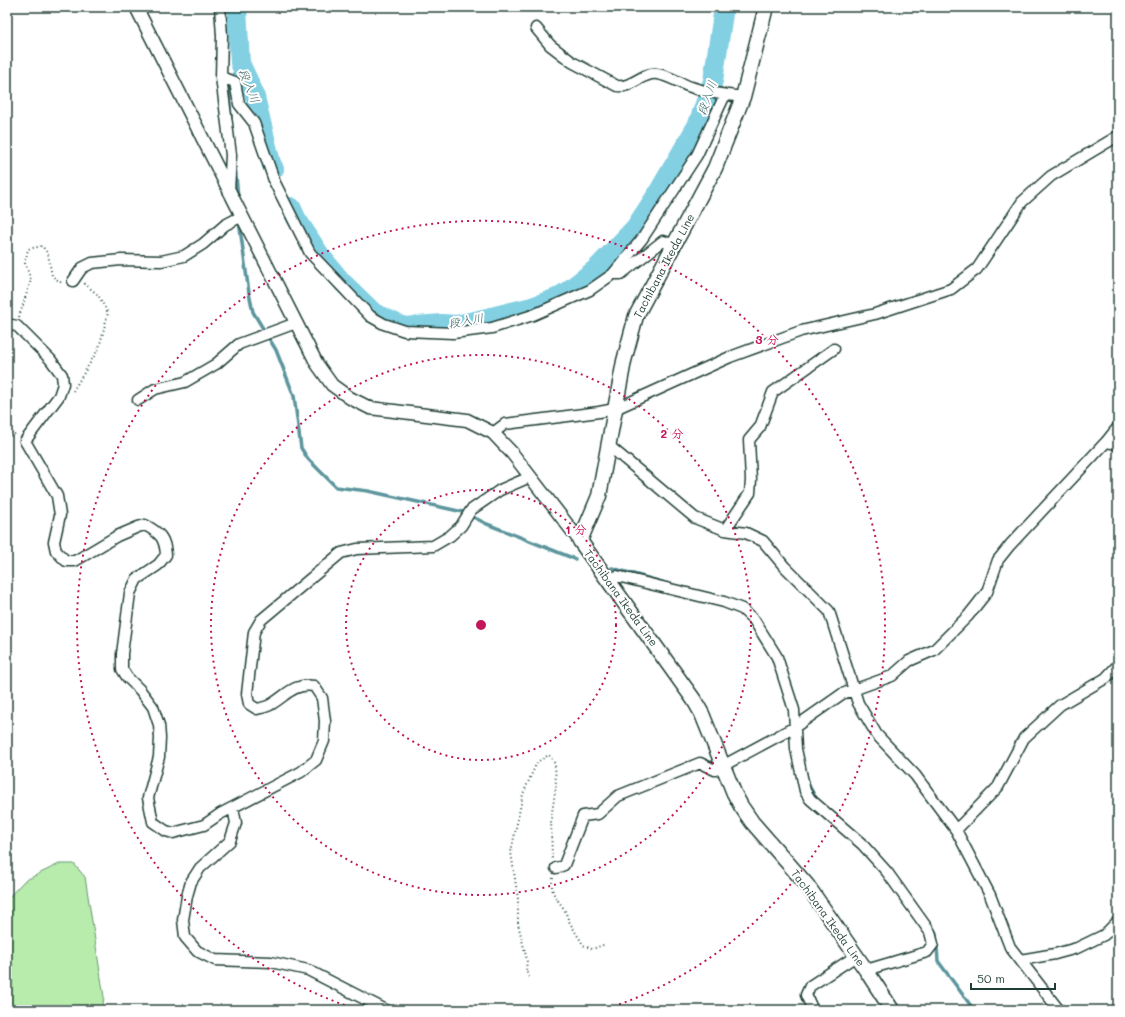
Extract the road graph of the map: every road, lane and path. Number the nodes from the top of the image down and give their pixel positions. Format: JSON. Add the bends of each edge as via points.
{"nodes":[{"id":1,"x":136,"y":7,"type":"edge"},
{"id":2,"x":220,"y":7,"type":"edge"},
{"id":3,"x":766,"y":7,"type":"edge"},
{"id":4,"x":536,"y":28,"type":"dead end"},
{"id":5,"x":221,"y":77,"type":"junction"},
{"id":6,"x":725,"y":95,"type":"junction"},
{"id":7,"x":743,"y":97,"type":"junction"},
{"id":8,"x":1118,"y":136,"type":"edge"},
{"id":9,"x":229,"y":191,"type":"junction"},
{"id":10,"x":242,"y":216,"type":"junction"},
{"id":11,"x":676,"y":244,"type":"junction"},
{"id":12,"x":613,"y":274,"type":"junction"},
{"id":13,"x":75,"y":279,"type":"junction"},
{"id":14,"x":296,"y":323,"type":"junction"},
{"id":15,"x":12,"y":325,"type":"edge"},
{"id":16,"x":834,"y":349,"type":"dead end"},
{"id":17,"x":70,"y":396,"type":"dead end"},
{"id":18,"x":138,"y":400,"type":"dead end"},
{"id":19,"x":615,"y":409,"type":"junction"},
{"id":20,"x":1118,"y":427,"type":"edge"},
{"id":21,"x":20,"y":432,"type":"dead end"},
{"id":22,"x":493,"y":433,"type":"junction"},
{"id":23,"x":7,"y":438,"type":"edge"},
{"id":24,"x":1106,"y":442,"type":"junction"},
{"id":25,"x":1118,"y":444,"type":"edge"},
{"id":26,"x":608,"y":445,"type":"junction"},
{"id":27,"x":530,"y":477,"type":"junction"},
{"id":28,"x":726,"y":530,"type":"junction"},
{"id":29,"x":580,"y":541,"type":"junction"},
{"id":30,"x":607,"y":579,"type":"junction"},
{"id":31,"x":1118,"y":665,"type":"edge"},
{"id":32,"x":853,"y":690,"type":"junction"},
{"id":33,"x":795,"y":727,"type":"junction"},
{"id":34,"x":723,"y":766,"type":"junction"},
{"id":35,"x":233,"y":808,"type":"junction"},
{"id":36,"x":956,"y":830,"type":"junction"},
{"id":37,"x":556,"y":868,"type":"junction"},
{"id":38,"x":1118,"y":921,"type":"edge"},
{"id":39,"x":606,"y":944,"type":"dead end"},
{"id":40,"x":856,"y":956,"type":"junction"},
{"id":41,"x":1020,"y":960,"type":"junction"},
{"id":42,"x":866,"y":970,"type":"junction"},
{"id":43,"x":529,"y":977,"type":"dead end"},
{"id":44,"x":811,"y":1006,"type":"dead end"},
{"id":45,"x":386,"y":1010,"type":"edge"},
{"id":46,"x":892,"y":1010,"type":"edge"},
{"id":47,"x":1059,"y":1010,"type":"edge"}],
"edges":[{"from":1,"to":9,"type":"street"},
{"from":2,"to":5,"type":"street"},
{"from":3,"to":7,"type":"main road","name":"Tachibana Ikeda Line"},
{"from":4,"to":6,"type":"street","via":[[550,45],[572,62],[617,86],[622,87],[656,73],[692,88]]},
{"from":5,"to":9,"type":"street","via":[[231,155]]},
{"from":5,"to":12,"type":"street","via":[[235,82],[238,104],[254,123],[275,183],[310,253],[370,316],[384,324],[412,332],[453,333],[492,328],[556,306],[590,290]]},
{"from":6,"to":7,"type":"street"},
{"from":6,"to":12,"type":"street","via":[[697,155],[642,239]]},
{"from":7,"to":11,"type":"main road","name":"Tachibana Ikeda Line","via":[[715,168]]},
{"from":8,"to":19,"type":"street","via":[[1051,176],[1022,202],[977,269],[951,290],[875,314],[801,331],[730,357]]},
{"from":9,"to":10,"type":"street"},
{"from":10,"to":13,"type":"street","via":[[225,225],[184,256],[161,261],[121,260],[92,263],[82,268]]},
{"from":10,"to":14,"type":"street"},
{"from":11,"to":12,"type":"street","via":[[662,241],[621,274]]},
{"from":11,"to":19,"type":"main road","name":"Tachibana Ikeda Line","via":[[636,316]]},
{"from":13,"to":15,"type":"path","via":[[62,284],[52,276],[48,254],[42,246],[28,249],[25,263],[31,280]]},
{"from":13,"to":17,"type":"path","via":[[98,295],[108,313],[98,348]]},
{"from":14,"to":18,"type":"street","via":[[239,344],[216,364],[186,382],[155,389]]},
{"from":14,"to":22,"type":"street","via":[[317,364],[332,384],[350,398],[370,408],[467,420]]},
{"from":15,"to":35,"type":"street","via":[[50,359],[62,375],[63,384],[59,396],[25,441],[57,496],[60,515],[54,542],[56,551],[66,560],[75,561],[117,536],[145,525],[157,532],[165,543],[166,555],[158,565],[137,579],[130,593],[122,654],[122,669],[153,707],[159,725],[159,757],[148,798],[153,822],[173,833],[204,825]]},
{"from":16,"to":28,"type":"street","via":[[773,392],[760,427],[749,440],[750,493]]},
{"from":19,"to":22,"type":"street","via":[[505,424]]},
{"from":19,"to":26,"type":"main road","name":"Tachibana Ikeda Line"},
{"from":20,"to":24,"type":"street"},
{"from":21,"to":23,"type":"path"},
{"from":22,"to":27,"type":"street"},
{"from":24,"to":25,"type":"street"},
{"from":24,"to":32,"type":"street","via":[[1010,545],[998,560],[987,592],[954,631],[934,650],[909,661],[892,676]]},
{"from":26,"to":28,"type":"street","via":[[695,518]]},
{"from":26,"to":29,"type":"main road","name":"Tachibana Ikeda Line","via":[[599,496]]},
{"from":27,"to":29,"type":"street"},
{"from":27,"to":35,"type":"street","via":[[500,490],[470,510],[456,531],[434,546],[357,549],[342,553],[261,620],[254,632],[247,694],[249,704],[257,709],[268,706],[294,687],[314,686],[322,698],[324,741],[316,760],[301,772]]},
{"from":28,"to":32,"type":"street","via":[[763,541],[829,611]]},
{"from":29,"to":30,"type":"main road","name":"Tachibana Ikeda Line"},
{"from":30,"to":33,"type":"street","via":[[617,576],[724,602],[742,609],[754,620],[777,657],[794,710]]},
{"from":30,"to":34,"type":"main road","name":"Tachibana Ikeda Line","via":[[694,700]]},
{"from":31,"to":36,"type":"street","via":[[1106,678],[1060,705],[1024,738],[998,787]]},
{"from":32,"to":33,"type":"street","via":[[842,694]]},
{"from":32,"to":36,"type":"street","via":[[878,735],[915,775]]},
{"from":33,"to":34,"type":"street"},
{"from":33,"to":42,"type":"street","via":[[796,749],[810,799],[862,844],[887,872],[930,932],[933,944],[927,952]]},
{"from":34,"to":37,"type":"street","via":[[715,770],[700,763],[618,796],[598,814],[583,816],[564,865]]},
{"from":34,"to":40,"type":"main road","name":"Tachibana Ikeda Line","via":[[734,793],[752,822],[807,885]]},
{"from":35,"to":45,"type":"street","via":[[236,823],[230,841],[200,868],[191,882],[183,920],[185,937],[197,951],[215,960],[271,962],[308,970]]},
{"from":36,"to":41,"type":"street","via":[[990,895],[1010,947]]},
{"from":37,"to":39,"type":"path","via":[[551,885],[555,898],[583,945],[592,949]]},
{"from":37,"to":43,"type":"path","via":[[552,858],[551,819],[556,786],[555,764],[549,755],[537,762],[523,794],[511,852],[518,899],[518,924]]},
{"from":38,"to":41,"type":"street","via":[[1104,935],[1077,948]]},
{"from":40,"to":42,"type":"main road","name":"Tachibana Ikeda Line"},
{"from":40,"to":44,"type":"street","via":[[810,986],[806,995]]},
{"from":41,"to":47,"type":"street"},
{"from":42,"to":46,"type":"main road","name":"Tachibana Ikeda Line"}]}
